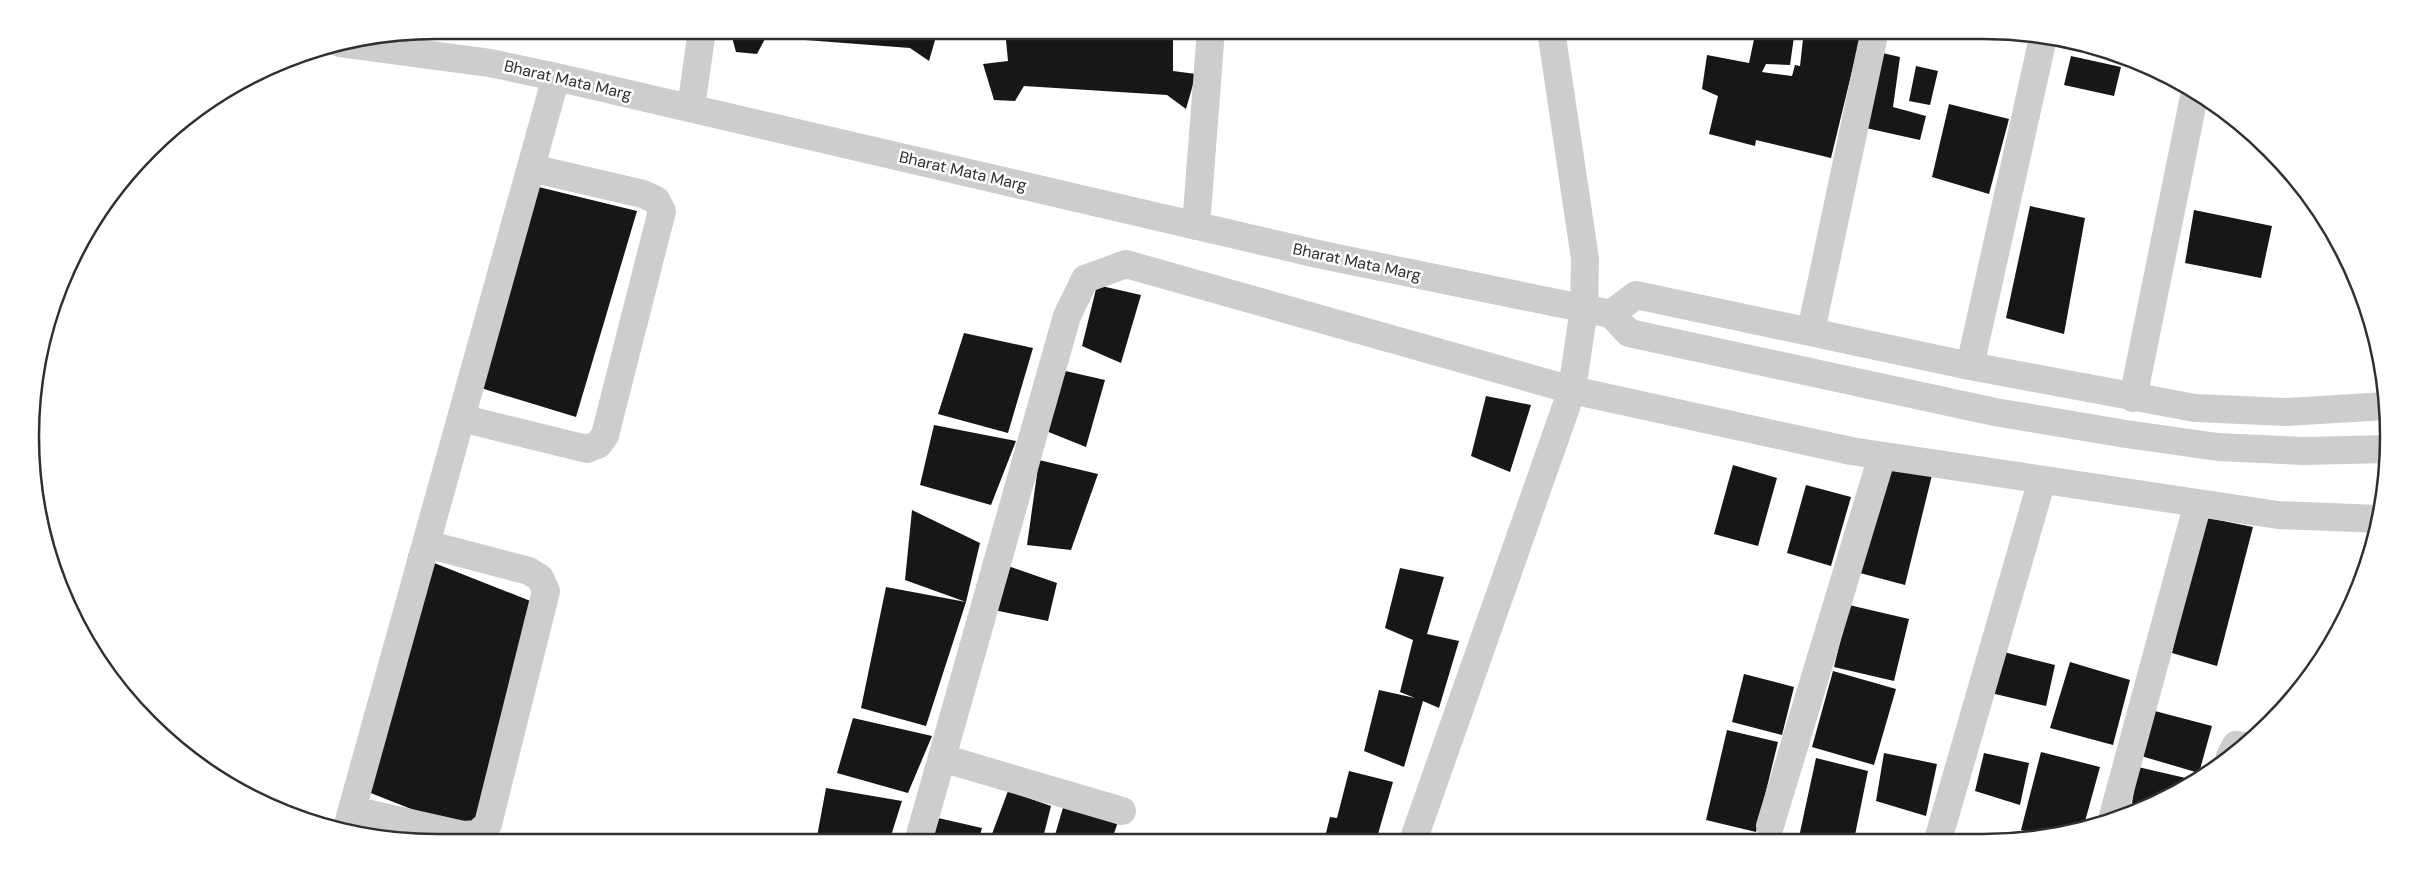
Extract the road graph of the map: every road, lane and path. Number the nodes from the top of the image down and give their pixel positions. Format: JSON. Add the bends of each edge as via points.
{"nodes":[{"id":1,"x":701,"y":39,"type":"edge"},
{"id":2,"x":1210,"y":39,"type":"edge"},
{"id":3,"x":1552,"y":39,"type":"edge"},
{"id":4,"x":1873,"y":39,"type":"edge"},
{"id":5,"x":2042,"y":43,"type":"edge"},
{"id":6,"x":361,"y":46,"type":"edge"},
{"id":7,"x":556,"y":77,"type":"junction"},
{"id":8,"x":2193,"y":100,"type":"edge"},
{"id":9,"x":691,"y":108,"type":"junction"},
{"id":10,"x":531,"y":168,"type":"junction"},
{"id":11,"x":1196,"y":226,"type":"junction"},
{"id":12,"x":1584,"y":308,"type":"junction"},
{"id":13,"x":1611,"y":314,"type":"junction"},
{"id":14,"x":1811,"y":331,"type":"junction"},
{"id":15,"x":1970,"y":366,"type":"junction"},
{"id":16,"x":1572,"y":390,"type":"junction"},
{"id":17,"x":2133,"y":398,"type":"junction"},
{"id":18,"x":2379,"y":406,"type":"edge"},
{"id":19,"x":461,"y":418,"type":"junction"},
{"id":20,"x":2380,"y":449,"type":"edge"},
{"id":21,"x":1882,"y":456,"type":"junction"},
{"id":22,"x":2042,"y":480,"type":"junction"},
{"id":23,"x":2198,"y":503,"type":"junction"},
{"id":24,"x":2372,"y":519,"type":"edge"},
{"id":25,"x":426,"y":544,"type":"junction"},
{"id":26,"x":942,"y":758,"type":"junction"},
{"id":27,"x":1122,"y":811,"type":"dead end"},
{"id":28,"x":2113,"y":812,"type":"edge"},
{"id":29,"x":349,"y":820,"type":"edge"},
{"id":30,"x":1770,"y":826,"type":"dead end"},
{"id":31,"x":455,"y":834,"type":"edge"},
{"id":32,"x":477,"y":834,"type":"edge"},
{"id":33,"x":920,"y":834,"type":"edge"},
{"id":34,"x":1415,"y":834,"type":"edge"},
{"id":35,"x":1940,"y":834,"type":"edge"}],
"edges":[{"from":1,"to":9,"type":"street"},
{"from":2,"to":11,"type":"street"},
{"from":3,"to":12,"type":"street","via":[[1585,259]]},
{"from":4,"to":14,"type":"street"},
{"from":5,"to":15,"type":"street"},
{"from":6,"to":7,"type":"street","name":"Bharat Mata Marg","via":[[490,63]]},
{"from":7,"to":9,"type":"street","name":"Bharat Mata Marg"},
{"from":7,"to":10,"type":"street"},
{"from":8,"to":17,"type":"street"},
{"from":9,"to":11,"type":"street","name":"Bharat Mata Marg"},
{"from":10,"to":19,"type":"street"},
{"from":10,"to":19,"type":"street","via":[[643,194],[656,200],[662,211],[605,435],[599,444],[586,449]]},
{"from":11,"to":12,"type":"street","name":"Bharat Mata Marg"},
{"from":12,"to":13,"type":"street","name":"Bharat Mata Marg"},
{"from":12,"to":16,"type":"street"},
{"from":13,"to":14,"type":"street","via":[[1636,296]]},
{"from":13,"to":20,"type":"street","via":[[1629,333],[2013,415],[2218,447],[2304,451]]},
{"from":14,"to":15,"type":"street"},
{"from":15,"to":17,"type":"street"},
{"from":16,"to":21,"type":"street"},
{"from":16,"to":26,"type":"street","via":[[1126,264],[1085,279],[1067,316]]},
{"from":16,"to":34,"type":"street"},
{"from":17,"to":18,"type":"street","via":[[2195,408],[2286,412]]},
{"from":19,"to":25,"type":"street"},
{"from":21,"to":22,"type":"street"},
{"from":21,"to":30,"type":"street"},
{"from":22,"to":23,"type":"street"},
{"from":22,"to":35,"type":"street"},
{"from":23,"to":24,"type":"street","via":[[2278,515]]},
{"from":23,"to":28,"type":"street"},
{"from":25,"to":29,"type":"street"},
{"from":25,"to":32,"type":"street","via":[[529,571],[540,578],[546,591],[488,824]]},
{"from":26,"to":27,"type":"street"},
{"from":26,"to":33,"type":"street"},
{"from":29,"to":31,"type":"street"}]}
